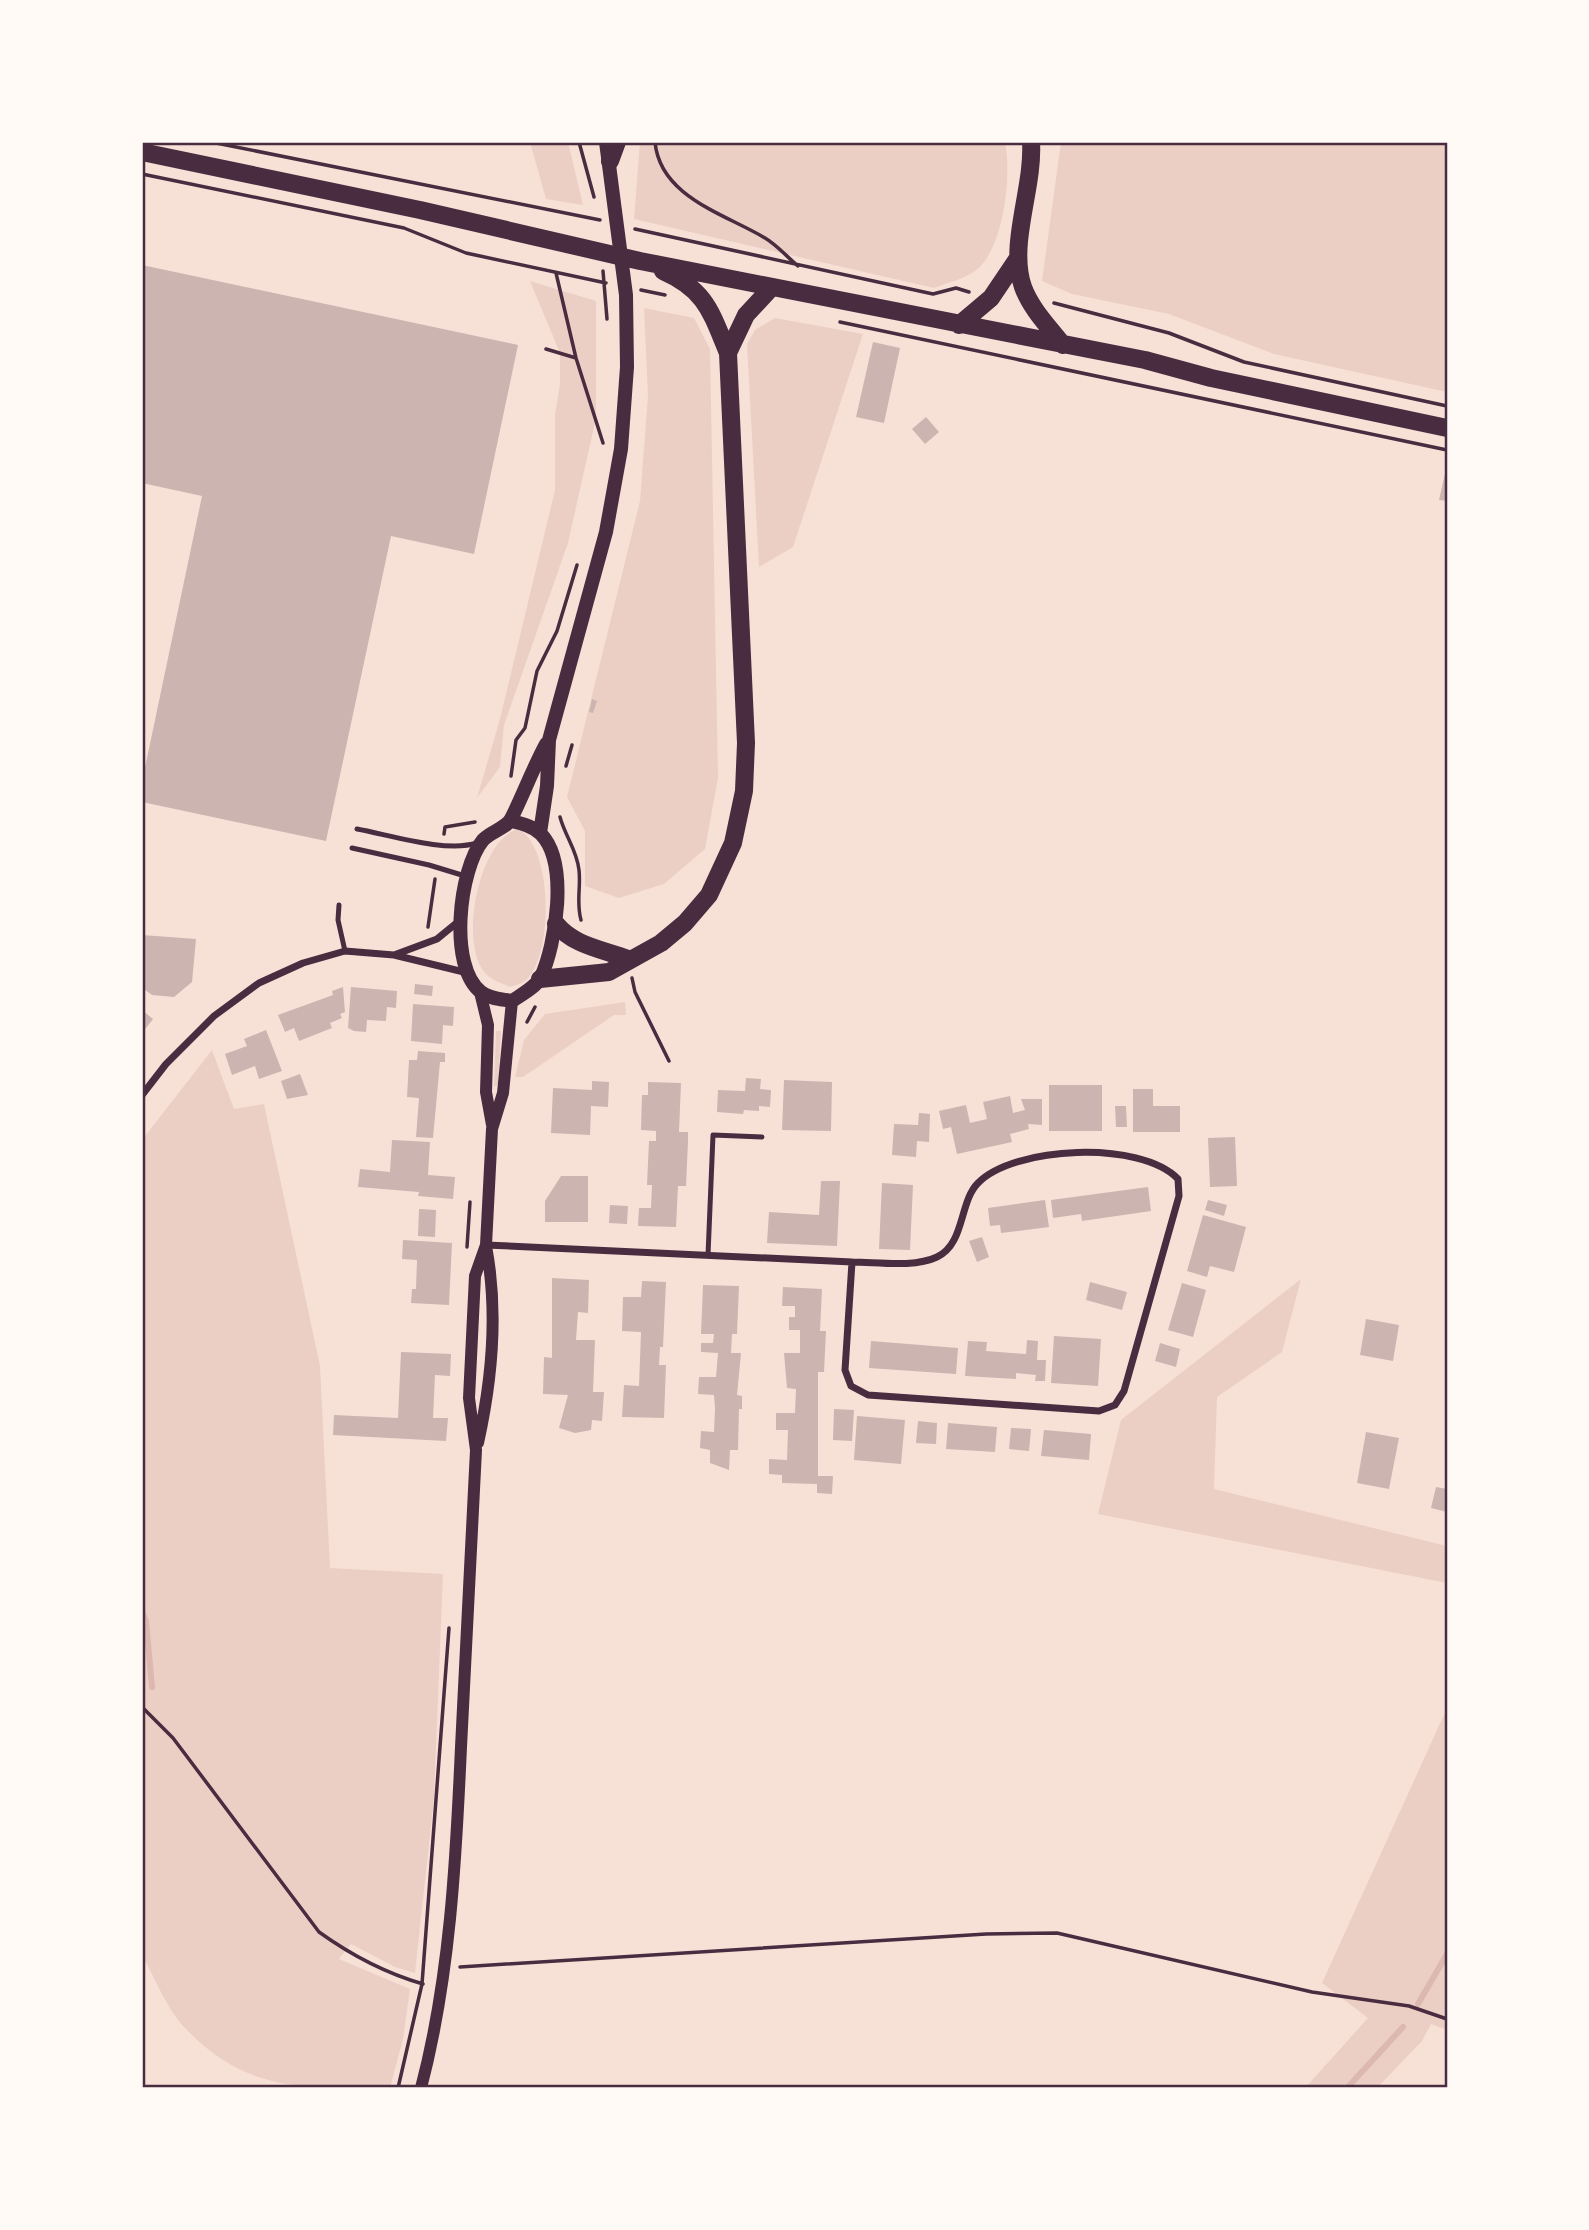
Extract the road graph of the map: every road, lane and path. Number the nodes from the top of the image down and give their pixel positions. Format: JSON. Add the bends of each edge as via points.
{"nodes":[{"id":1,"x":211,"y":142,"type":"edge"},
{"id":2,"x":579,"y":142,"type":"edge"},
{"id":3,"x":606,"y":142,"type":"edge"},
{"id":4,"x":617,"y":142,"type":"edge"},
{"id":5,"x":654,"y":142,"type":"edge"},
{"id":6,"x":1031,"y":142,"type":"edge"},
{"id":7,"x":142,"y":152,"type":"edge"},
{"id":8,"x":610,"y":161,"type":"junction"},
{"id":9,"x":142,"y":174,"type":"edge"},
{"id":10,"x":594,"y":198,"type":"dead end"},
{"id":11,"x":596,"y":211,"type":"dead end"},
{"id":12,"x":591,"y":218,"type":"dead end"},
{"id":13,"x":597,"y":225,"type":"dead end"},
{"id":14,"x":638,"y":230,"type":"dead end"},
{"id":15,"x":598,"y":258,"type":"junction"},
{"id":16,"x":1017,"y":258,"type":"junction"},
{"id":17,"x":640,"y":261,"type":"junction"},
{"id":18,"x":799,"y":267,"type":"junction"},
{"id":19,"x":556,"y":273,"type":"junction"},
{"id":20,"x":598,"y":282,"type":"dead end"},
{"id":21,"x":772,"y":287,"type":"junction"},
{"id":22,"x":642,"y":291,"type":"dead end"},
{"id":23,"x":673,"y":297,"type":"dead end"},
{"id":24,"x":991,"y":298,"type":"junction"},
{"id":25,"x":1031,"y":304,"type":"junction"},
{"id":26,"x":835,"y":321,"type":"dead end"},
{"id":27,"x":959,"y":325,"type":"junction"},
{"id":28,"x":607,"y":326,"type":"dead end"},
{"id":29,"x":1063,"y":345,"type":"junction"},
{"id":30,"x":546,"y":349,"type":"dead end"},
{"id":31,"x":728,"y":353,"type":"junction"},
{"id":32,"x":576,"y":358,"type":"junction"},
{"id":33,"x":1447,"y":405,"type":"edge"},
{"id":34,"x":1447,"y":428,"type":"edge"},
{"id":35,"x":604,"y":429,"type":"dead end"},
{"id":36,"x":603,"y":443,"type":"junction"},
{"id":37,"x":1447,"y":450,"type":"edge"},
{"id":38,"x":601,"y":455,"type":"dead end"},
{"id":39,"x":580,"y":554,"type":"dead end"},
{"id":40,"x":549,"y":740,"type":"junction"},
{"id":41,"x":510,"y":778,"type":"dead end"},
{"id":42,"x":511,"y":821,"type":"junction"},
{"id":43,"x":357,"y":829,"type":"dead end"},
{"id":44,"x":540,"y":833,"type":"junction"},
{"id":45,"x":483,"y":840,"type":"junction"},
{"id":46,"x":352,"y":848,"type":"dead end"},
{"id":47,"x":468,"y":878,"type":"junction"},
{"id":48,"x":339,"y":905,"type":"dead end"},
{"id":49,"x":460,"y":921,"type":"junction"},
{"id":50,"x":556,"y":923,"type":"junction"},
{"id":51,"x":428,"y":929,"type":"dead end"},
{"id":52,"x":417,"y":932,"type":"dead end"},
{"id":53,"x":345,"y":951,"type":"junction"},
{"id":54,"x":394,"y":955,"type":"junction"},
{"id":55,"x":628,"y":959,"type":"junction"},
{"id":56,"x":468,"y":973,"type":"junction"},
{"id":57,"x":540,"y":979,"type":"junction"},
{"id":58,"x":480,"y":992,"type":"junction"},
{"id":59,"x":512,"y":1001,"type":"junction"},
{"id":60,"x":669,"y":1061,"type":"dead end"},
{"id":61,"x":142,"y":1095,"type":"edge"},
{"id":62,"x":492,"y":1129,"type":"junction"},
{"id":63,"x":762,"y":1137,"type":"dead end"},
{"id":64,"x":470,"y":1190,"type":"dead end"},
{"id":65,"x":485,"y":1245,"type":"junction"},
{"id":66,"x":708,"y":1255,"type":"junction"},
{"id":67,"x":467,"y":1257,"type":"dead end"},
{"id":68,"x":852,"y":1262,"type":"junction"},
{"id":69,"x":476,"y":1450,"type":"junction"},
{"id":70,"x":450,"y":1623,"type":"dead end"},
{"id":71,"x":142,"y":1707,"type":"edge"},
{"id":72,"x":444,"y":1968,"type":"junction"},
{"id":73,"x":422,"y":1984,"type":"junction"},
{"id":74,"x":440,"y":1990,"type":"junction"},
{"id":75,"x":1447,"y":2019,"type":"edge"},
{"id":76,"x":398,"y":2088,"type":"edge"},
{"id":77,"x":421,"y":2088,"type":"edge"}],
"edges":[{"from":1,"to":12,"type":"path"},
{"from":2,"to":10,"type":"path"},
{"from":3,"to":8,"type":"main road"},
{"from":4,"to":8,"type":"main road"},
{"from":5,"to":18,"type":"path","via":[[656,157],[700,206],[766,239]]},
{"from":6,"to":16,"type":"main road","via":[[1032,168]]},
{"from":7,"to":15,"type":"main road","via":[[420,210]]},
{"from":8,"to":40,"type":"main road","via":[[626,295],[621,449],[606,533]]},
{"from":9,"to":19,"type":"path","via":[[404,228],[466,253]]},
{"from":11,"to":13,"type":"path"},
{"from":14,"to":18,"type":"path"},
{"from":15,"to":17,"type":"main road"},
{"from":15,"to":28,"type":"path"},
{"from":16,"to":24,"type":"main road"},
{"from":16,"to":25,"type":"main road"},
{"from":17,"to":21,"type":"main road"},
{"from":17,"to":31,"type":"main road","via":[[678,277],[700,293]]},
{"from":18,"to":24,"type":"path","via":[[933,294],[956,288]]},
{"from":19,"to":20,"type":"path"},
{"from":19,"to":32,"type":"path"},
{"from":21,"to":27,"type":"main road"},
{"from":21,"to":31,"type":"main road","via":[[746,315]]},
{"from":22,"to":23,"type":"path"},
{"from":24,"to":27,"type":"main road"},
{"from":25,"to":29,"type":"main road"},
{"from":25,"to":33,"type":"path","via":[[1054,303],[1169,333],[1244,362]]},
{"from":26,"to":37,"type":"path"},
{"from":27,"to":29,"type":"main road"},
{"from":29,"to":34,"type":"main road"},
{"from":30,"to":32,"type":"path"},
{"from":31,"to":55,"type":"main road","via":[[746,743],[744,791],[733,843],[709,895],[660,943]]},
{"from":32,"to":36,"type":"path"},
{"from":35,"to":36,"type":"path"},
{"from":36,"to":38,"type":"path"},
{"from":39,"to":41,"type":"path","via":[[556,631],[537,671]]},
{"from":40,"to":42,"type":"main road"},
{"from":40,"to":44,"type":"main road"},
{"from":42,"to":44,"type":"main road"},
{"from":42,"to":45,"type":"main road"},
{"from":43,"to":45,"type":"lane","via":[[465,847]]},
{"from":44,"to":50,"type":"main road","via":[[554,865]]},
{"from":45,"to":47,"type":"main road"},
{"from":46,"to":47,"type":"lane","via":[[429,864]]},
{"from":47,"to":49,"type":"main road"},
{"from":48,"to":53,"type":"lane"},
{"from":49,"to":54,"type":"street","via":[[437,939]]},
{"from":49,"to":56,"type":"main road"},
{"from":50,"to":55,"type":"main road","via":[[566,936],[580,943]]},
{"from":50,"to":57,"type":"main road"},
{"from":51,"to":52,"type":"path"},
{"from":53,"to":54,"type":"street"},
{"from":53,"to":61,"type":"street","via":[[303,962],[259,983],[214,1016]]},
{"from":54,"to":56,"type":"street"},
{"from":55,"to":57,"type":"main road","via":[[609,972]]},
{"from":55,"to":60,"type":"path","via":[[635,992]]},
{"from":56,"to":58,"type":"main road"},
{"from":57,"to":59,"type":"main road"},
{"from":58,"to":59,"type":"main road"},
{"from":58,"to":62,"type":"street","via":[[488,1025],[486,1092]]},
{"from":59,"to":62,"type":"street","via":[[503,1093]]},
{"from":62,"to":65,"type":"street"},
{"from":63,"to":66,"type":"lane","via":[[713,1135]]},
{"from":64,"to":67,"type":"path"},
{"from":65,"to":66,"type":"street"},
{"from":65,"to":69,"type":"street","via":[[475,1276],[469,1398]]},
{"from":65,"to":69,"type":"street","via":[[493,1280],[488,1398]]},
{"from":66,"to":68,"type":"street"},
{"from":68,"to":68,"type":"street","via":[[845,1370],[851,1386],[868,1395],[1099,1411],[1115,1405],[1124,1391],[1179,1196],[1178,1179],[1165,1166],[1115,1152],[1074,1152],[995,1168],[975,1186],[952,1243],[938,1257],[918,1262]]},
{"from":69,"to":72,"type":"street","via":[[458,1825]]},
{"from":70,"to":73,"type":"path"},
{"from":71,"to":73,"type":"path","via":[[173,1738],[319,1932],[345,1951]]},
{"from":72,"to":74,"type":"street"},
{"from":72,"to":75,"type":"path","via":[[1057,1933],[1312,1992],[1409,2006]]},
{"from":73,"to":74,"type":"path"},
{"from":73,"to":76,"type":"path"},
{"from":74,"to":77,"type":"street"}]}
